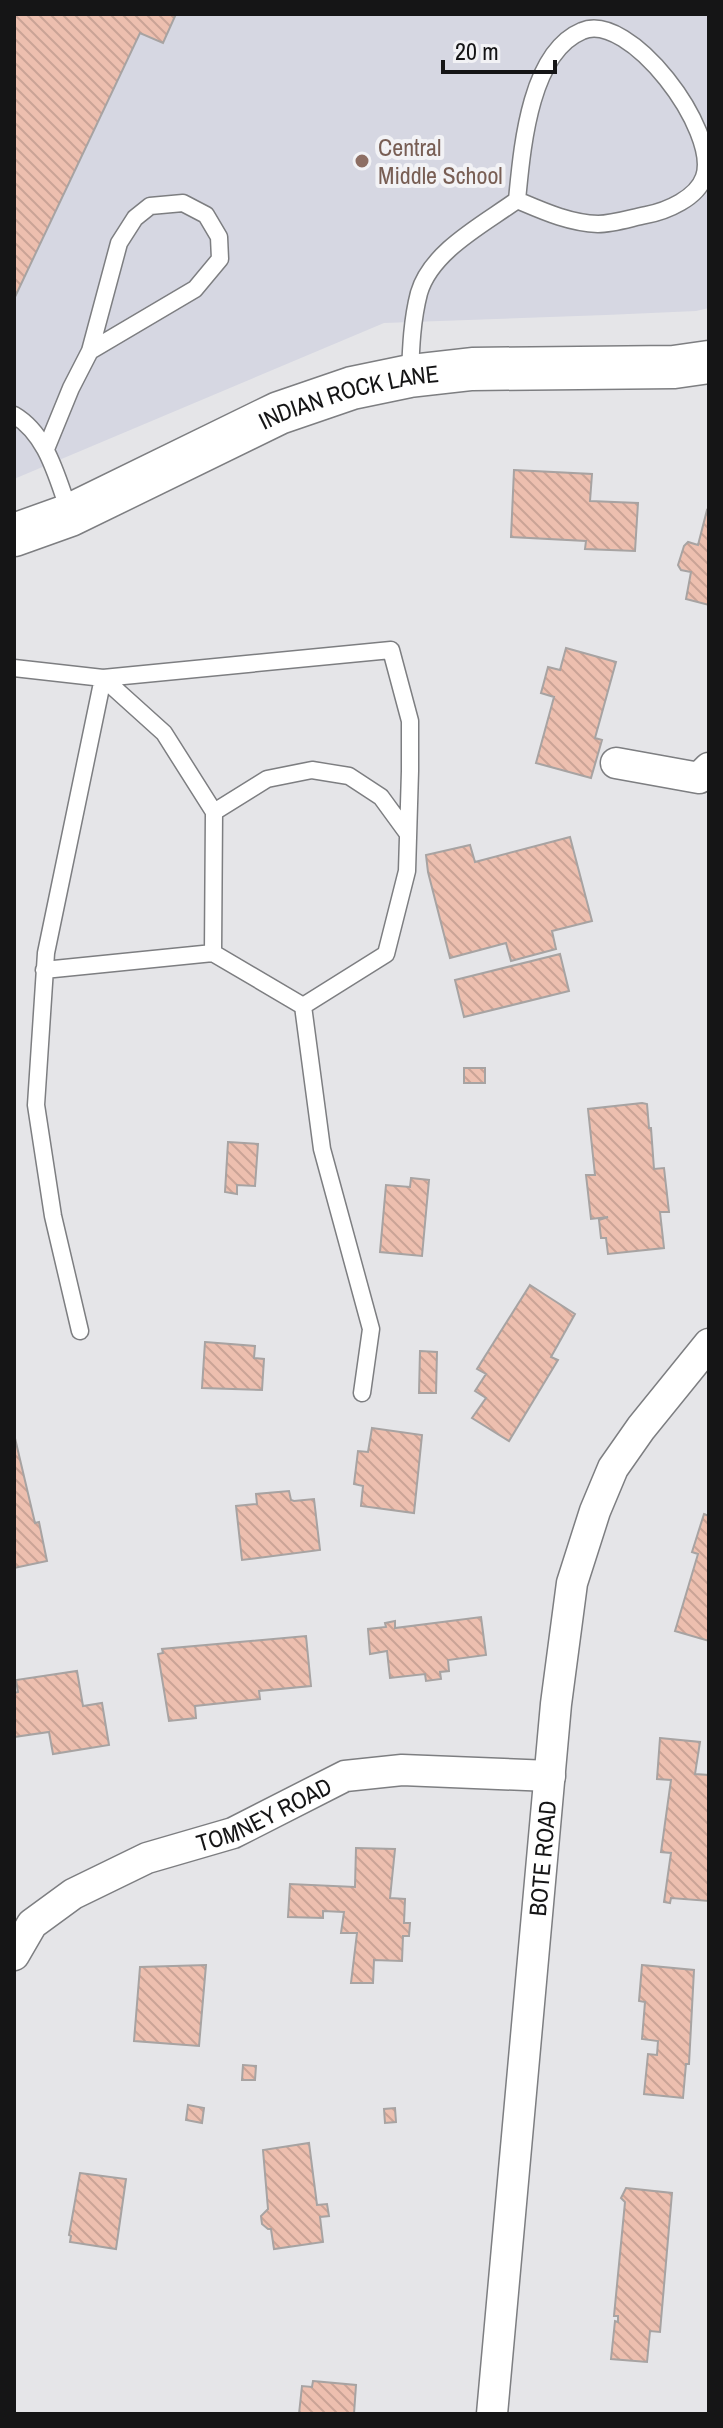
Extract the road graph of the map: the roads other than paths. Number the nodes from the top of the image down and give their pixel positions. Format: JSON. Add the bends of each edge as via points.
{"nodes":[{"id":1,"x":517,"y":200,"type":"junction"},
{"id":2,"x":90,"y":351,"type":"junction"},
{"id":3,"x":709,"y":362,"type":"edge"},
{"id":4,"x":410,"y":376,"type":"junction"},
{"id":5,"x":14,"y":415,"type":"edge"},
{"id":6,"x":46,"y":449,"type":"junction"},
{"id":7,"x":70,"y":515,"type":"junction"},
{"id":8,"x":14,"y":535,"type":"edge"},
{"id":9,"x":14,"y":668,"type":"edge"},
{"id":10,"x":103,"y":678,"type":"junction"},
{"id":11,"x":616,"y":763,"type":"dead end"},
{"id":12,"x":709,"y":768,"type":"edge"},
{"id":13,"x":214,"y":812,"type":"junction"},
{"id":14,"x":408,"y":834,"type":"junction"},
{"id":15,"x":213,"y":953,"type":"junction"},
{"id":16,"x":44,"y":970,"type":"junction"},
{"id":17,"x":303,"y":1006,"type":"junction"},
{"id":18,"x":80,"y":1331,"type":"dead end"},
{"id":19,"x":709,"y":1344,"type":"edge"},
{"id":20,"x":362,"y":1393,"type":"dead end"},
{"id":21,"x":550,"y":1776,"type":"junction"},
{"id":22,"x":14,"y":1955,"type":"edge"},
{"id":23,"x":492,"y":2414,"type":"edge"}],
"edges":[{"from":1,"to":1,"type":"lane","via":[[533,99],[555,51],[583,30],[610,30],[645,54],[684,99],[707,151],[704,177],[690,197],[653,214],[600,224],[560,218]]},
{"from":1,"to":4,"type":"lane","via":[[430,271],[412,328]]},
{"from":2,"to":2,"type":"lane","via":[[195,289],[220,259],[219,237],[206,215],[183,203],[150,206],[135,218],[119,243]]},
{"from":2,"to":6,"type":"lane"},
{"from":3,"to":4,"type":"street","name":"INDIAN ROCK LANE","via":[[472,369]]},
{"from":4,"to":7,"type":"street","name":"INDIAN ROCK LANE","via":[[352,388],[279,413]]},
{"from":5,"to":6,"type":"lane"},
{"from":6,"to":7,"type":"lane"},
{"from":7,"to":8,"type":"street","name":"INDIAN ROCK LANE"},
{"from":9,"to":10,"type":"lane"},
{"from":10,"to":13,"type":"lane","via":[[164,733]]},
{"from":10,"to":14,"type":"lane","via":[[391,650],[410,721]]},
{"from":10,"to":16,"type":"lane"},
{"from":11,"to":12,"type":"street","via":[[699,778]]},
{"from":13,"to":14,"type":"lane","via":[[267,779],[312,770],[349,776],[381,797]]},
{"from":13,"to":15,"type":"lane"},
{"from":14,"to":17,"type":"lane","via":[[407,871],[386,954]]},
{"from":15,"to":16,"type":"lane"},
{"from":15,"to":17,"type":"lane"},
{"from":16,"to":18,"type":"lane","via":[[36,1105],[53,1216]]},
{"from":17,"to":20,"type":"lane","via":[[322,1149],[371,1329]]},
{"from":19,"to":21,"type":"street","name":"BOTE ROAD","via":[[613,1468],[595,1511],[572,1583]]},
{"from":21,"to":22,"type":"street","name":"TOMNEY ROAD","via":[[402,1770],[345,1776],[233,1833],[147,1858],[73,1894],[32,1924]]},
{"from":21,"to":23,"type":"street","name":"BOTE ROAD"}]}
